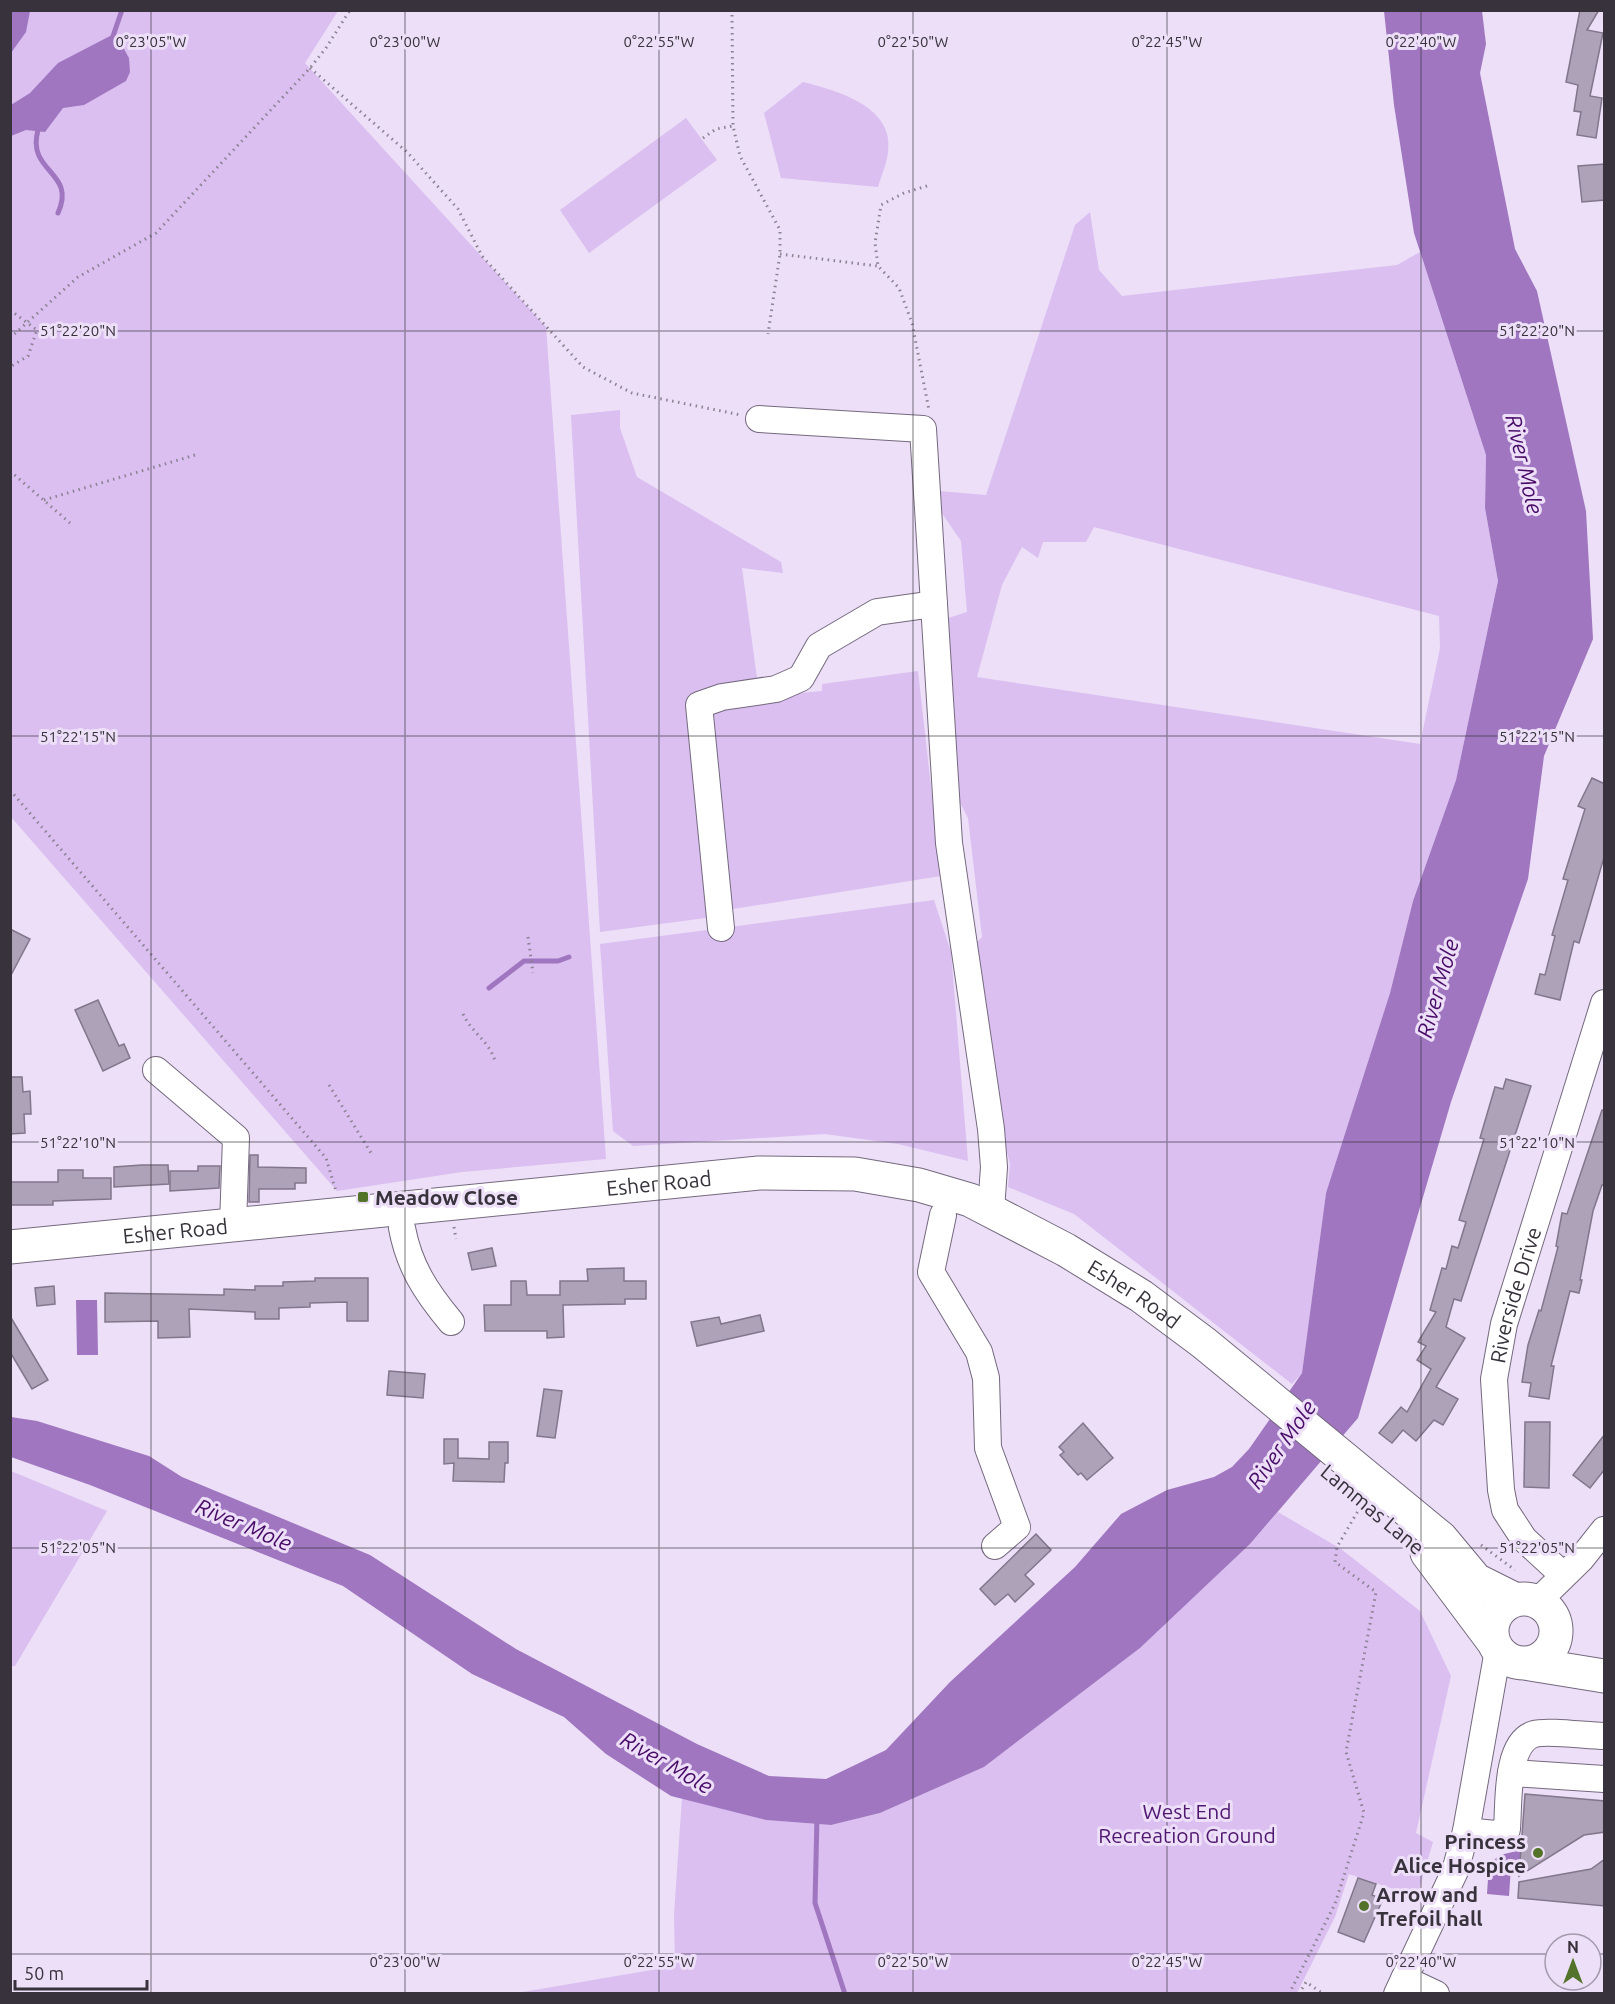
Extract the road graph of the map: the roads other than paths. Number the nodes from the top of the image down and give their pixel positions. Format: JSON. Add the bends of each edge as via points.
{"nodes":[{"id":1,"x":759,"y":419,"type":"road end"},
{"id":2,"x":934,"y":604,"type":"junction"},
{"id":3,"x":720,"y":928,"type":"dead end"},
{"id":4,"x":1605,"y":1003,"type":"edge"},
{"id":5,"x":156,"y":1070,"type":"dead end"},
{"id":6,"x":991,"y":1210,"type":"junction"},
{"id":7,"x":943,"y":1215,"type":"junction"},
{"id":8,"x":233,"y":1225,"type":"junction"},
{"id":9,"x":402,"y":1228,"type":"junction"},
{"id":10,"x":10,"y":1247,"type":"edge"},
{"id":11,"x":10,"y":1267,"type":"edge"},
{"id":12,"x":451,"y":1322,"type":"dead end"},
{"id":13,"x":1244,"y":1389,"type":"junction"},
{"id":14,"x":1328,"y":1459,"type":"junction"},
{"id":15,"x":1605,"y":1530,"type":"edge"},
{"id":16,"x":995,"y":1546,"type":"dead end"},
{"id":17,"x":1563,"y":1575,"type":"junction"},
{"id":18,"x":1526,"y":1600,"type":"junction"},
{"id":19,"x":1556,"y":1632,"type":"junction"},
{"id":20,"x":1510,"y":1654,"type":"junction"},
{"id":21,"x":1601,"y":1675,"type":"edge"},
{"id":22,"x":1605,"y":1736,"type":"edge"},
{"id":23,"x":1511,"y":1773,"type":"junction"},
{"id":24,"x":1605,"y":1779,"type":"edge"},
{"id":25,"x":1466,"y":1831,"type":"junction"},
{"id":26,"x":1400,"y":1986,"type":"edge"},
{"id":27,"x":1436,"y":1994,"type":"edge"}],
"edges":[{"from":1,"to":2,"type":"street","via":[[923,429]]},
{"from":2,"to":3,"type":"street","via":[[876,612],[819,646],[801,678],[776,689],[722,697],[699,705]]},
{"from":2,"to":6,"type":"street","via":[[949,843],[991,1129]]},
{"from":4,"to":17,"type":"street","name":"Riverside Drive","via":[[1504,1324],[1494,1379],[1505,1510],[1524,1539]]},
{"from":5,"to":8,"type":"street","via":[[236,1138]]},
{"from":6,"to":8,"type":"main road","name":"Esher Road","via":[[899,1180],[786,1172],[668,1180]]},
{"from":6,"to":13,"type":"main road","name":"Esher Road","via":[[1141,1296]]},
{"from":7,"to":9,"type":"main road","name":"Esher Road","via":[[870,1198],[789,1192],[676,1199]]},
{"from":7,"to":13,"type":"main road","name":"Esher Road","via":[[1012,1244],[1083,1283]]},
{"from":7,"to":16,"type":"street","via":[[931,1272],[979,1352],[986,1378],[988,1448],[1017,1527]]},
{"from":8,"to":10,"type":"main road","name":"Esher Road"},
{"from":9,"to":11,"type":"main road","name":"Esher Road"},
{"from":9,"to":12,"type":"street","via":[[417,1276]]},
{"from":13,"to":14,"type":"main road","name":"Lammas Lane"},
{"from":14,"to":18,"type":"main road","name":"Lammas Lane","via":[[1441,1538],[1476,1580]]},
{"from":14,"to":20,"type":"main road","name":"Lammas Lane","via":[[1364,1500],[1427,1554],[1462,1603]]},
{"from":15,"to":17,"type":"street"},
{"from":17,"to":18,"type":"street"},
{"from":18,"to":19,"type":"main road","via":[[1551,1612]]},
{"from":18,"to":20,"type":"main road","via":[[1502,1607],[1495,1615],[1492,1626]]},
{"from":19,"to":20,"type":"main road","via":[[1553,1646],[1538,1661]]},
{"from":19,"to":21,"type":"main road","via":[[1572,1655]]},
{"from":20,"to":21,"type":"main road"},
{"from":20,"to":25,"type":"street","via":[[1489,1703]]},
{"from":22,"to":23,"type":"street","via":[[1533,1734],[1520,1745]]},
{"from":23,"to":24,"type":"street"},
{"from":23,"to":25,"type":"street","via":[[1507,1829],[1495,1834]]},
{"from":25,"to":26,"type":"street","via":[[1455,1870]]},
{"from":26,"to":27,"type":"street"}]}
